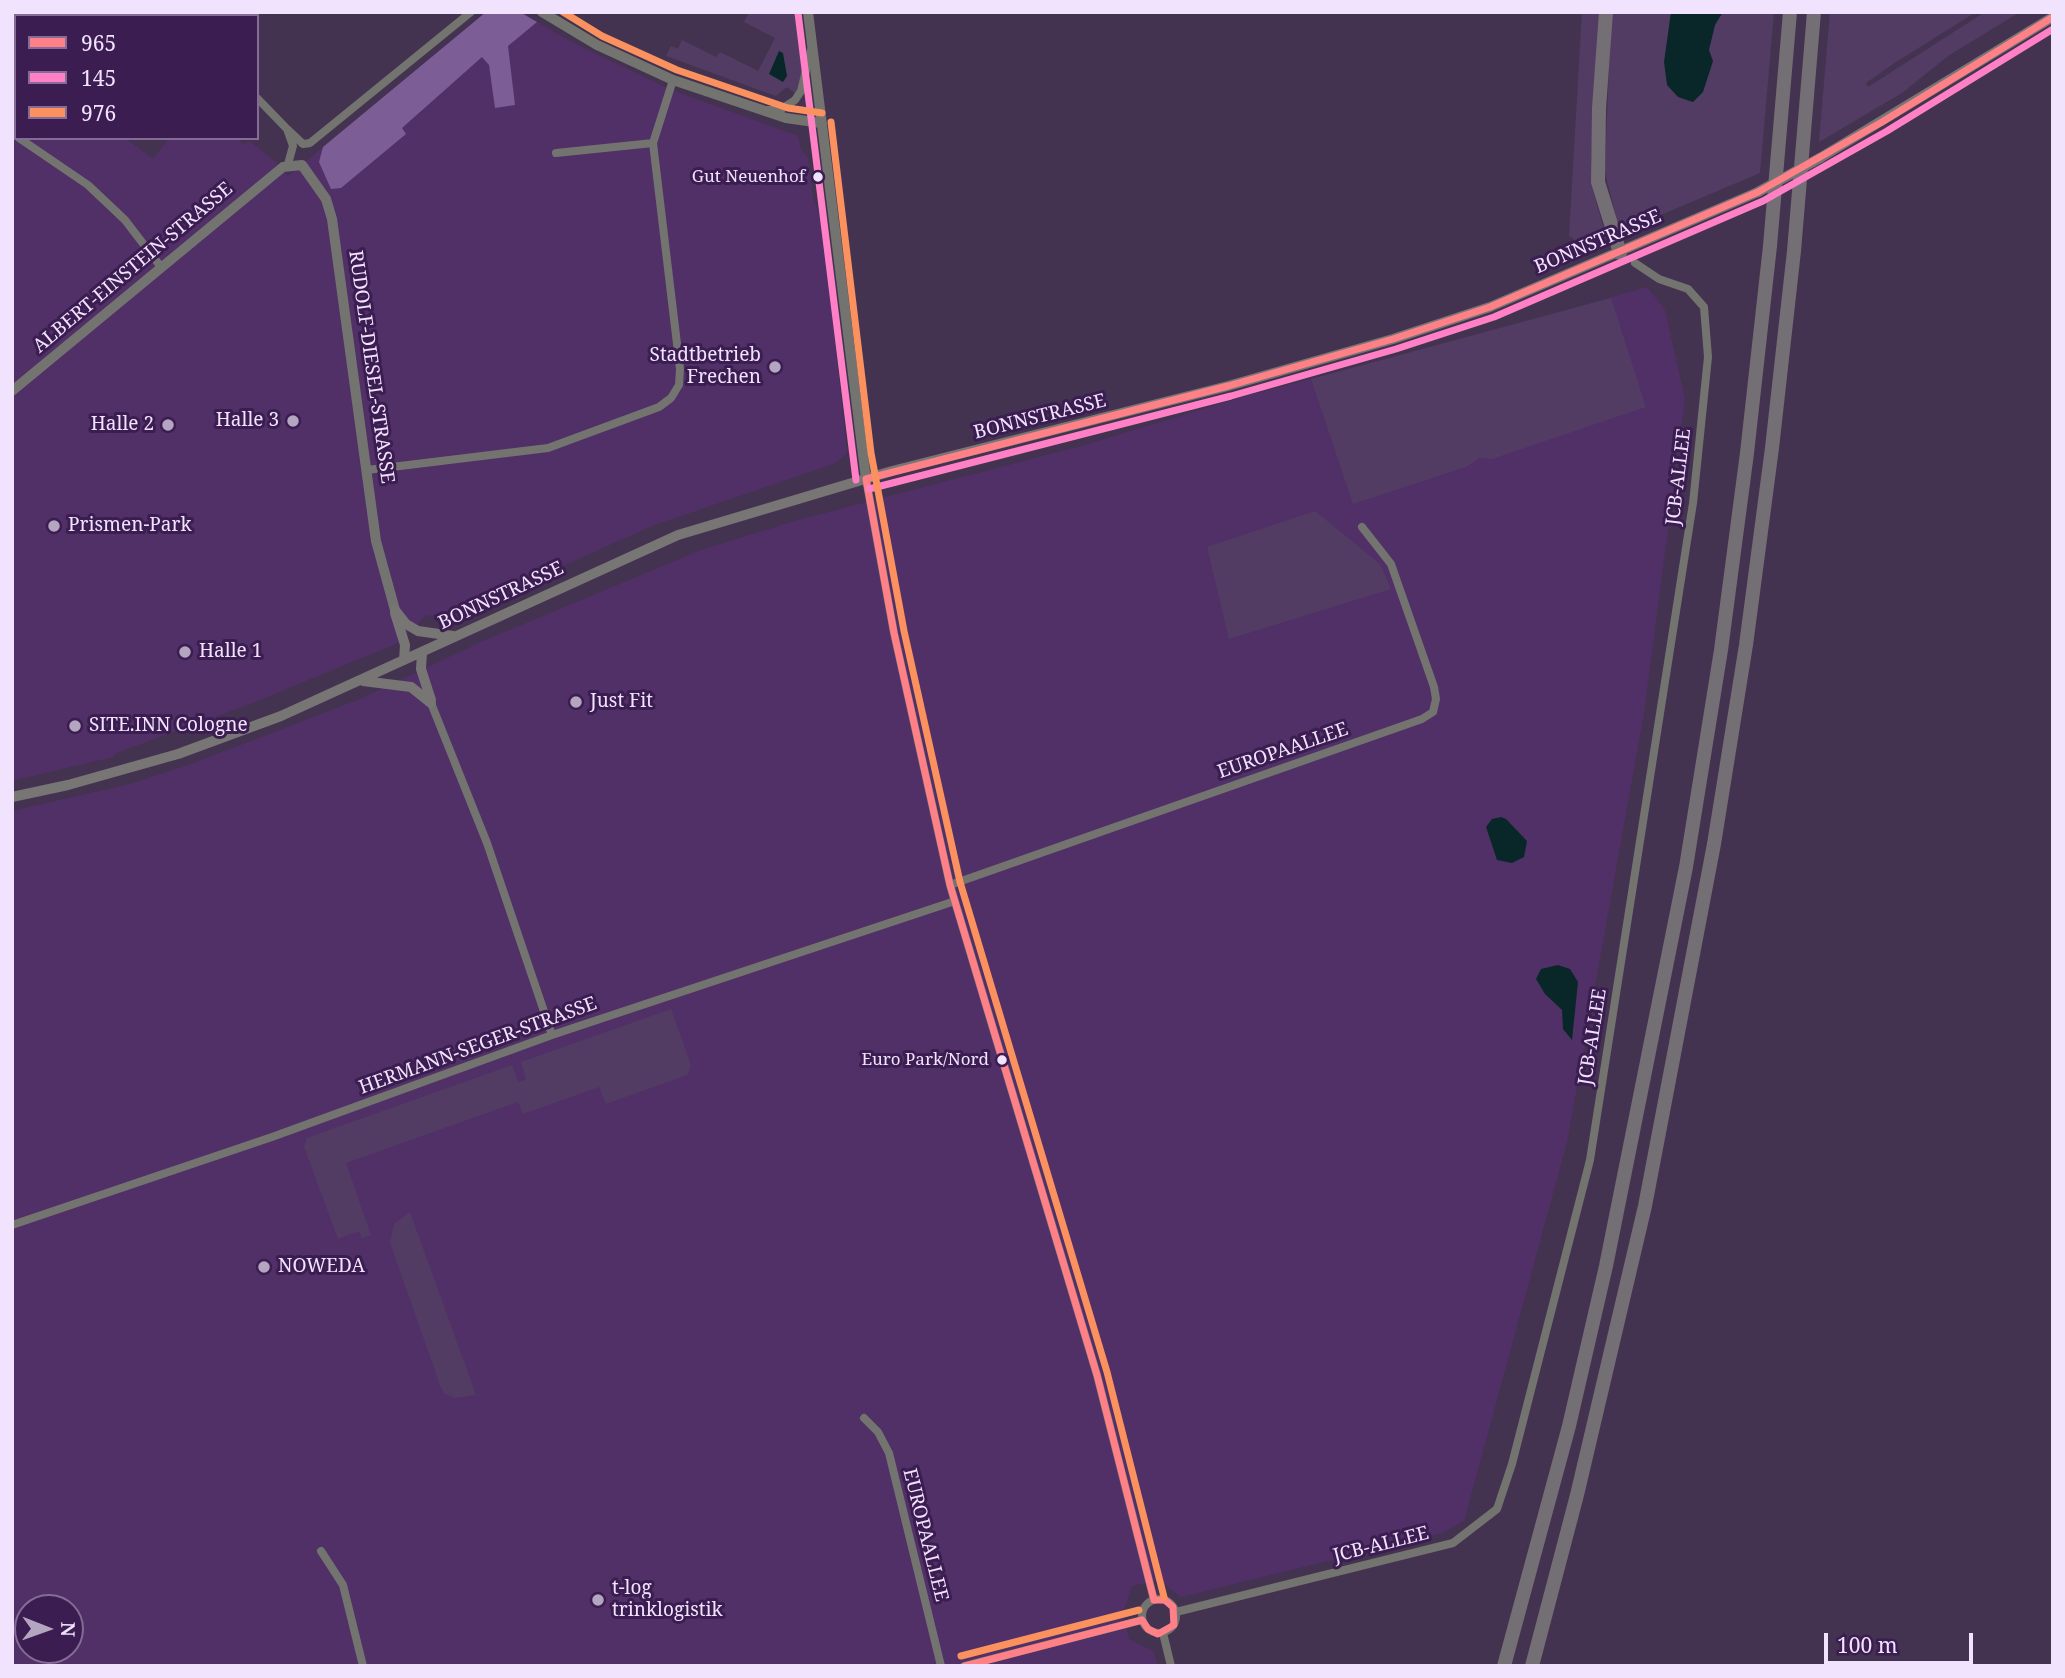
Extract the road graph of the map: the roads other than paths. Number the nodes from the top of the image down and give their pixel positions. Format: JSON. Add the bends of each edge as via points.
{"nodes":[{"id":1,"x":471,"y":12,"type":"edge"},
{"id":2,"x":542,"y":12,"type":"edge"},
{"id":3,"x":808,"y":12,"type":"edge"},
{"id":4,"x":1606,"y":12,"type":"edge"},
{"id":5,"x":1790,"y":12,"type":"edge"},
{"id":6,"x":1814,"y":12,"type":"edge"},
{"id":7,"x":2053,"y":17,"type":"edge"},
{"id":8,"x":812,"y":48,"type":"junction"},
{"id":9,"x":673,"y":80,"type":"junction"},
{"id":10,"x":259,"y":100,"type":"edge"},
{"id":11,"x":760,"y":110,"type":"junction"},
{"id":12,"x":821,"y":123,"type":"junction"},
{"id":13,"x":287,"y":129,"type":"junction"},
{"id":14,"x":20,"y":140,"type":"edge"},
{"id":15,"x":653,"y":143,"type":"junction"},
{"id":16,"x":556,"y":153,"type":"dead end"},
{"id":17,"x":288,"y":164,"type":"junction"},
{"id":18,"x":1620,"y":253,"type":"junction"},
{"id":19,"x":1635,"y":263,"type":"dead end"},
{"id":20,"x":161,"y":267,"type":"junction"},
{"id":21,"x":12,"y":391,"type":"edge"},
{"id":22,"x":367,"y":470,"type":"junction"},
{"id":23,"x":866,"y":479,"type":"junction"},
{"id":24,"x":1362,"y":527,"type":"dead end"},
{"id":25,"x":395,"y":610,"type":"junction"},
{"id":26,"x":456,"y":636,"type":"junction"},
{"id":27,"x":422,"y":652,"type":"junction"},
{"id":28,"x":404,"y":660,"type":"junction"},
{"id":29,"x":360,"y":680,"type":"junction"},
{"id":30,"x":431,"y":703,"type":"junction"},
{"id":31,"x":12,"y":797,"type":"edge"},
{"id":32,"x":950,"y":885,"type":"junction"},
{"id":33,"x":955,"y":901,"type":"junction"},
{"id":34,"x":552,"y":1035,"type":"junction"},
{"id":35,"x":12,"y":1225,"type":"edge"},
{"id":36,"x":864,"y":1418,"type":"dead end"},
{"id":37,"x":321,"y":1551,"type":"dead end"},
{"id":38,"x":1154,"y":1600,"type":"junction"},
{"id":39,"x":1176,"y":1612,"type":"junction"},
{"id":40,"x":1142,"y":1620,"type":"junction"},
{"id":41,"x":1163,"y":1633,"type":"junction"},
{"id":42,"x":363,"y":1666,"type":"edge"},
{"id":43,"x":940,"y":1666,"type":"edge"},
{"id":44,"x":964,"y":1666,"type":"edge"},
{"id":45,"x":1171,"y":1666,"type":"edge"},
{"id":46,"x":1504,"y":1666,"type":"edge"},
{"id":47,"x":1532,"y":1666,"type":"edge"}],
"edges":[{"from":1,"to":13,"type":"street","via":[[310,143],[303,144]]},
{"from":2,"to":9,"type":"street"},
{"from":3,"to":8,"type":"street"},
{"from":4,"to":18,"type":"highway","via":[[1598,182]]},
{"from":5,"to":46,"type":"highway","via":[[1747,453],[1686,867],[1604,1278]]},
{"from":6,"to":47,"type":"highway","via":[[1772,449],[1714,844],[1645,1206]]},
{"from":7,"to":18,"type":"main road","name":"BONNSTRASSE","bridge":true,"via":[[1758,192]]},
{"from":8,"to":11,"type":"street","via":[[795,100],[780,110]]},
{"from":8,"to":12,"type":"street"},
{"from":9,"to":11,"type":"street"},
{"from":9,"to":15,"type":"street"},
{"from":10,"to":13,"type":"street"},
{"from":11,"to":12,"type":"street"},
{"from":12,"to":23,"type":"street"},
{"from":13,"to":17,"type":"street","via":[[293,146]]},
{"from":14,"to":20,"type":"street","via":[[88,185],[125,220]]},
{"from":15,"to":16,"type":"street"},
{"from":15,"to":22,"type":"street","via":[[680,369],[671,398],[659,407],[548,448]]},
{"from":17,"to":20,"type":"street","name":"ALBERT-EINSTEIN-STRASSE"},
{"from":17,"to":22,"type":"street","name":"RUDOLF-DIESEL-STRASSE","via":[[308,170],[330,212]]},
{"from":18,"to":23,"type":"main road","name":"BONNSTRASSE","via":[[1490,307],[1370,346]]},
{"from":19,"to":39,"type":"street","name":"JCB-ALLEE","via":[[1658,279],[1688,289],[1704,307],[1708,357],[1693,503],[1590,1160],[1505,1486],[1497,1509],[1452,1543]]},
{"from":20,"to":21,"type":"street","name":"ALBERT-EINSTEIN-STRASSE"},
{"from":22,"to":25,"type":"street","name":"RUDOLF-DIESEL-STRASSE","via":[[376,541]]},
{"from":23,"to":26,"type":"main road","name":"BONNSTRASSE","via":[[678,535]]},
{"from":23,"to":32,"type":"street","via":[[894,633]]},
{"from":24,"to":32,"type":"street","name":"EUROPAALLEE","via":[[1391,564],[1433,687],[1433,712]]},
{"from":25,"to":26,"type":"main road","via":[[418,631]]},
{"from":25,"to":28,"type":"main road","via":[[405,645]]},
{"from":26,"to":27,"type":"main road","name":"BONNSTRASSE"},
{"from":27,"to":28,"type":"main road","name":"BONNSTRASSE"},
{"from":27,"to":30,"type":"main road","via":[[421,669]]},
{"from":28,"to":29,"type":"main road","name":"BONNSTRASSE"},
{"from":29,"to":30,"type":"main road","via":[[411,687]]},
{"from":29,"to":31,"type":"main road","name":"BONNSTRASSE","via":[[281,716],[178,754]]},
{"from":30,"to":34,"type":"street","via":[[487,843]]},
{"from":32,"to":33,"type":"street"},
{"from":33,"to":34,"type":"street","name":"HERMANN-SEGER-STRASSE"},
{"from":33,"to":38,"type":"street","via":[[1100,1385]]},
{"from":34,"to":35,"type":"street","name":"HERMANN-SEGER-STRASSE"},
{"from":36,"to":43,"type":"street","name":"EUROPAALLEE","via":[[889,1453]]},
{"from":37,"to":42,"type":"street","via":[[343,1585]]},
{"from":38,"to":39,"type":"street","via":[[1165,1600]]},
{"from":38,"to":40,"type":"street","via":[[1144,1608]]},
{"from":39,"to":41,"type":"street","via":[[1174,1625]]},
{"from":40,"to":41,"type":"street","via":[[1148,1629]]},
{"from":40,"to":44,"type":"street"},
{"from":41,"to":45,"type":"street"}]}
